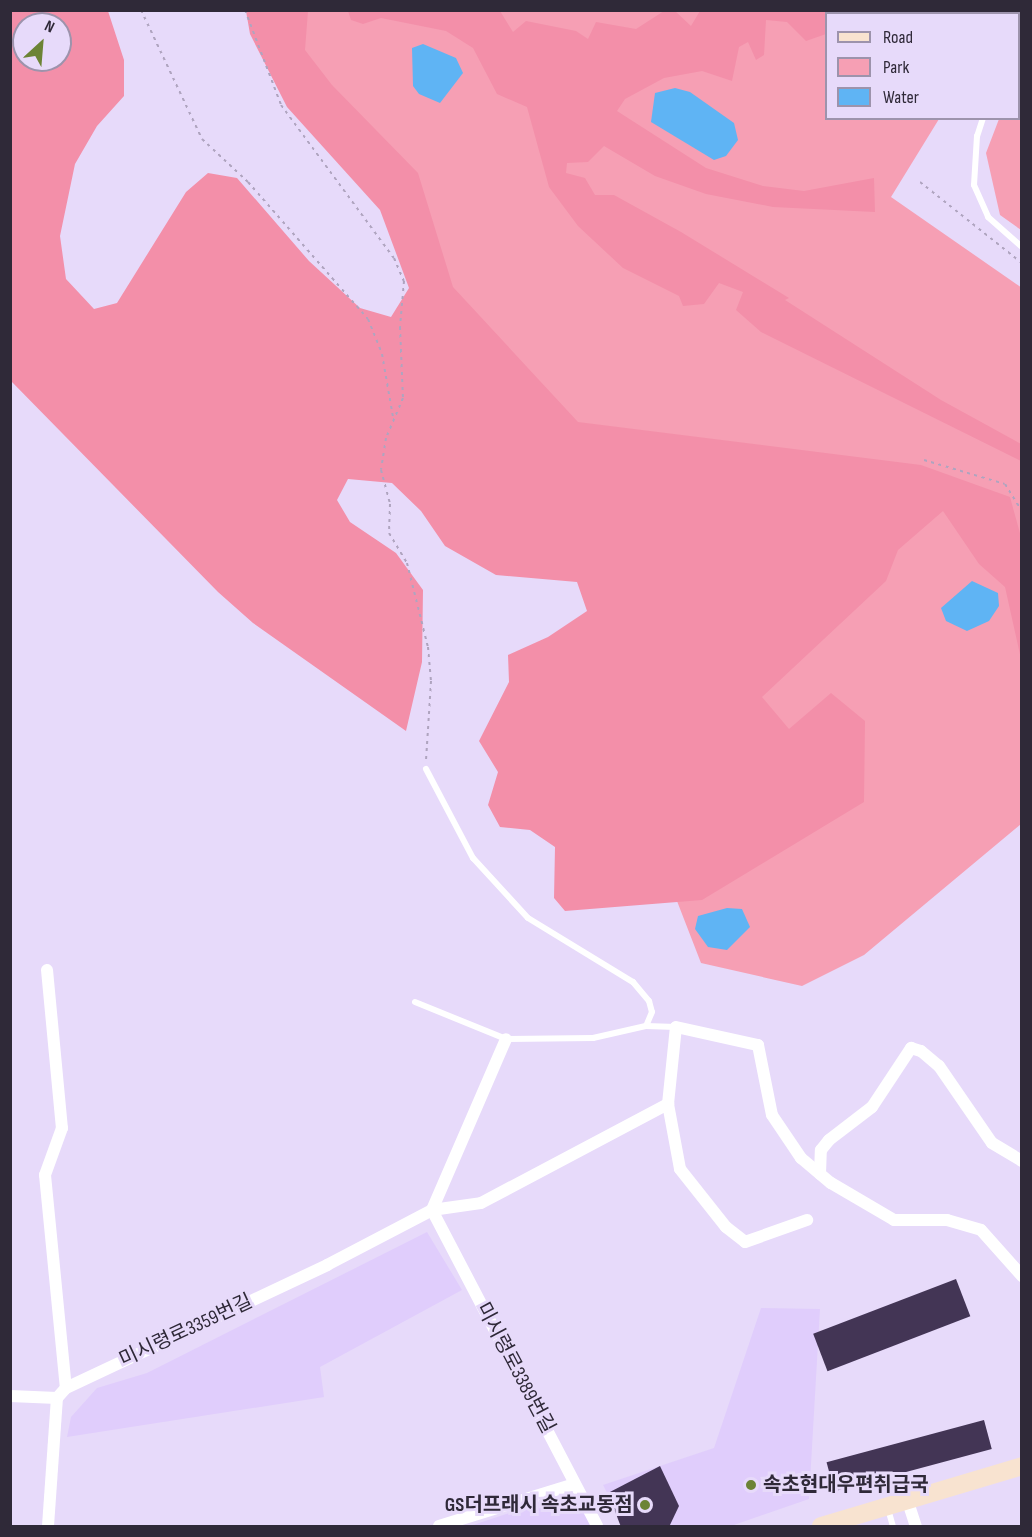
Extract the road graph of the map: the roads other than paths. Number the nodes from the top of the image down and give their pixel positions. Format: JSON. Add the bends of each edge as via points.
{"nodes":[{"id":1,"x":982,"y":120,"type":"edge"},
{"id":2,"x":1022,"y":247,"type":"edge"},
{"id":3,"x":426,"y":769,"type":"road end"},
{"id":4,"x":47,"y":970,"type":"dead end"},
{"id":5,"x":415,"y":1002,"type":"dead end"},
{"id":6,"x":646,"y":1026,"type":"junction"},
{"id":7,"x":676,"y":1027,"type":"junction"},
{"id":8,"x":506,"y":1039,"type":"junction"},
{"id":9,"x":668,"y":1104,"type":"junction"},
{"id":10,"x":1022,"y":1161,"type":"edge"},
{"id":11,"x":820,"y":1174,"type":"junction"},
{"id":12,"x":432,"y":1210,"type":"junction"},
{"id":13,"x":807,"y":1220,"type":"dead end"},
{"id":14,"x":1022,"y":1276,"type":"edge"},
{"id":15,"x":66,"y":1388,"type":"junction"},
{"id":16,"x":10,"y":1396,"type":"edge"},
{"id":17,"x":57,"y":1398,"type":"junction"},
{"id":18,"x":1022,"y":1466,"type":"edge"},
{"id":19,"x":575,"y":1484,"type":"junction"},
{"id":20,"x":908,"y":1502,"type":"junction"},
{"id":21,"x":887,"y":1508,"type":"junction"},
{"id":22,"x":48,"y":1527,"type":"edge"},
{"id":23,"x":439,"y":1527,"type":"edge"},
{"id":24,"x":597,"y":1527,"type":"edge"},
{"id":25,"x":821,"y":1527,"type":"edge"},
{"id":26,"x":893,"y":1527,"type":"edge"},
{"id":27,"x":916,"y":1527,"type":"edge"}],
"edges":[{"from":1,"to":2,"type":"lane","via":[[977,136],[974,185],[988,217]]},
{"from":3,"to":6,"type":"lane","via":[[473,858],[528,918],[633,982],[649,1000],[652,1012]]},
{"from":4,"to":15,"type":"street","via":[[62,1128],[45,1175]]},
{"from":5,"to":8,"type":"lane"},
{"from":6,"to":7,"type":"lane"},
{"from":6,"to":8,"type":"lane","via":[[593,1038]]},
{"from":7,"to":9,"type":"street"},
{"from":7,"to":11,"type":"street","via":[[758,1044],[772,1115],[801,1158]]},
{"from":8,"to":12,"type":"street"},
{"from":9,"to":12,"type":"street","name":"미시령로3359번길","via":[[481,1203]]},
{"from":9,"to":13,"type":"street","via":[[680,1169],[726,1227],[745,1242]]},
{"from":10,"to":11,"type":"street","via":[[992,1143],[939,1066],[911,1048],[872,1107],[821,1150]]},
{"from":11,"to":14,"type":"street","via":[[894,1220],[947,1220],[981,1230]]},
{"from":12,"to":15,"type":"street","name":"미시령로3359번길","via":[[327,1265]]},
{"from":12,"to":19,"type":"street","name":"미시령로3389번길"},
{"from":15,"to":17,"type":"street","name":"미시령로3359번길"},
{"from":16,"to":17,"type":"street"},
{"from":17,"to":22,"type":"street"},
{"from":18,"to":20,"type":"main road"},
{"from":19,"to":23,"type":"street"},
{"from":19,"to":24,"type":"street","name":"미시령로3389번길"},
{"from":20,"to":21,"type":"main road"},
{"from":20,"to":27,"type":"street"},
{"from":21,"to":25,"type":"main road"},
{"from":21,"to":26,"type":"lane"}]}
